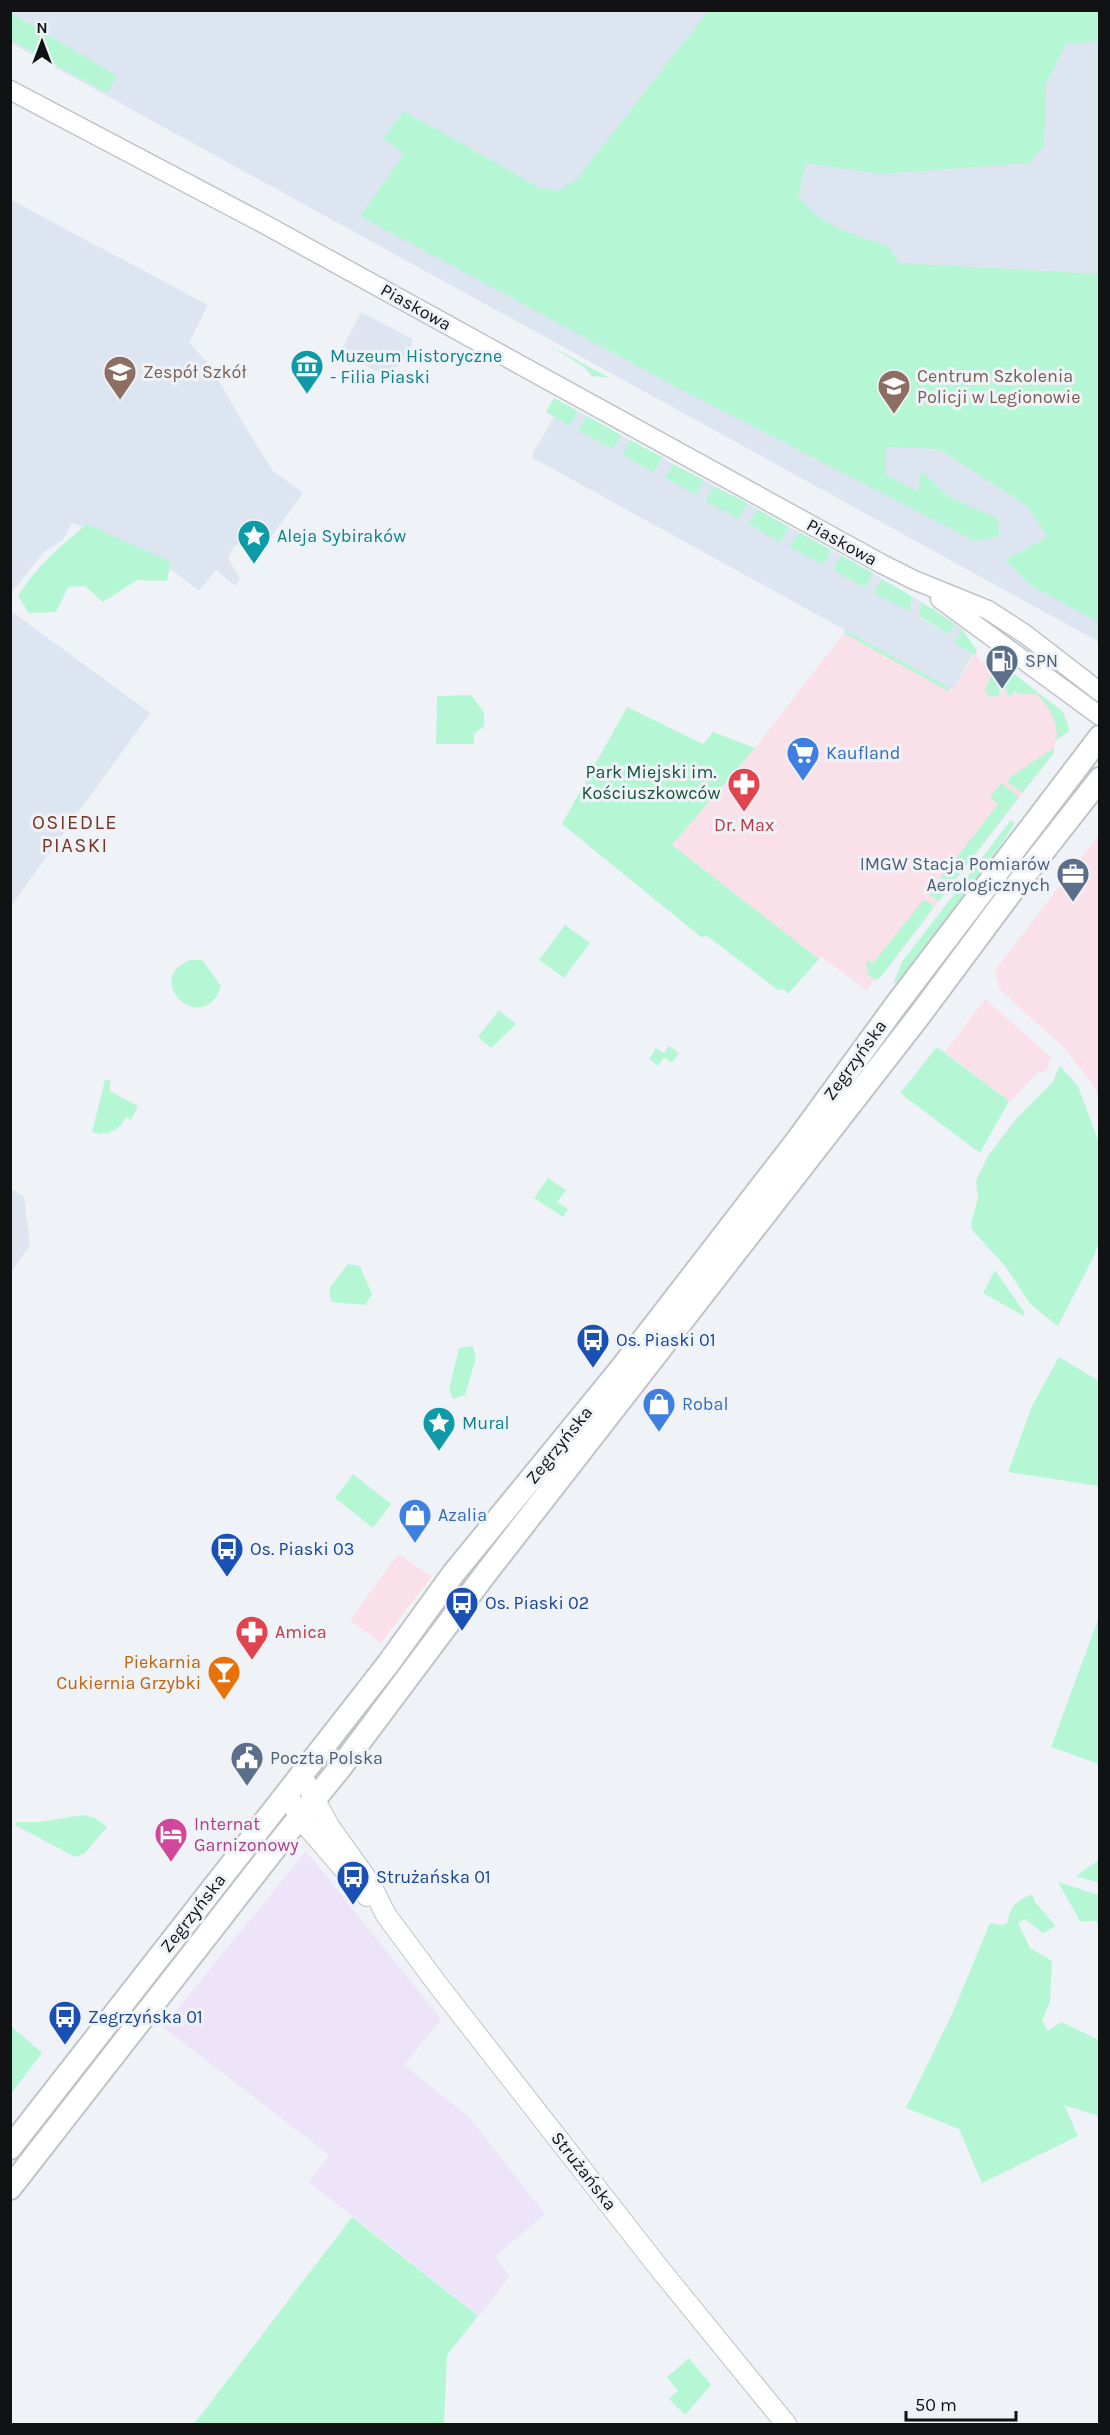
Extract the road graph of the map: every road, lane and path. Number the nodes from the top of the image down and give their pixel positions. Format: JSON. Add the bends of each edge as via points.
{"nodes":[{"id":1,"x":10,"y":90,"type":"edge"},
{"id":2,"x":914,"y":580,"type":"junction"},
{"id":3,"x":1100,"y":692,"type":"edge"},
{"id":4,"x":1100,"y":716,"type":"edge"},
{"id":5,"x":1100,"y":737,"type":"edge"},
{"id":6,"x":1100,"y":779,"type":"edge"},
{"id":7,"x":301,"y":1774,"type":"junction"},
{"id":8,"x":287,"y":1792,"type":"junction"},
{"id":9,"x":314,"y":1800,"type":"junction"},
{"id":10,"x":299,"y":1817,"type":"junction"},
{"id":11,"x":386,"y":1914,"type":"junction"},
{"id":12,"x":10,"y":2148,"type":"edge"},
{"id":13,"x":10,"y":2188,"type":"edge"},
{"id":14,"x":786,"y":2424,"type":"edge"}],
"edges":[{"from":1,"to":2,"type":"street","name":"Piaskowa","via":[[266,225]]},
{"from":2,"to":3,"type":"street","name":"Piaskowa","via":[[988,610]]},
{"from":2,"to":4,"type":"street","name":"Piaskowa"},
{"from":5,"to":7,"type":"main road","name":"Zegrzyńska","via":[[799,1138],[634,1352],[453,1574]]},
{"from":6,"to":9,"type":"main road","name":"Zegrzyńska"},
{"from":7,"to":8,"type":"main road","name":"Zegrzyńska"},
{"from":7,"to":9,"type":"main road","name":"Strużańska"},
{"from":8,"to":10,"type":"main road","name":"Strużańska"},
{"from":8,"to":12,"type":"main road","name":"Zegrzyńska"},
{"from":9,"to":10,"type":"main road","name":"Zegrzyńska"},
{"from":9,"to":11,"type":"main road","name":"Strużańska"},
{"from":10,"to":11,"type":"main road","name":"Strużańska","via":[[359,1889]]},
{"from":10,"to":13,"type":"main road","name":"Zegrzyńska"},
{"from":11,"to":14,"type":"main road","name":"Strużańska"}]}
